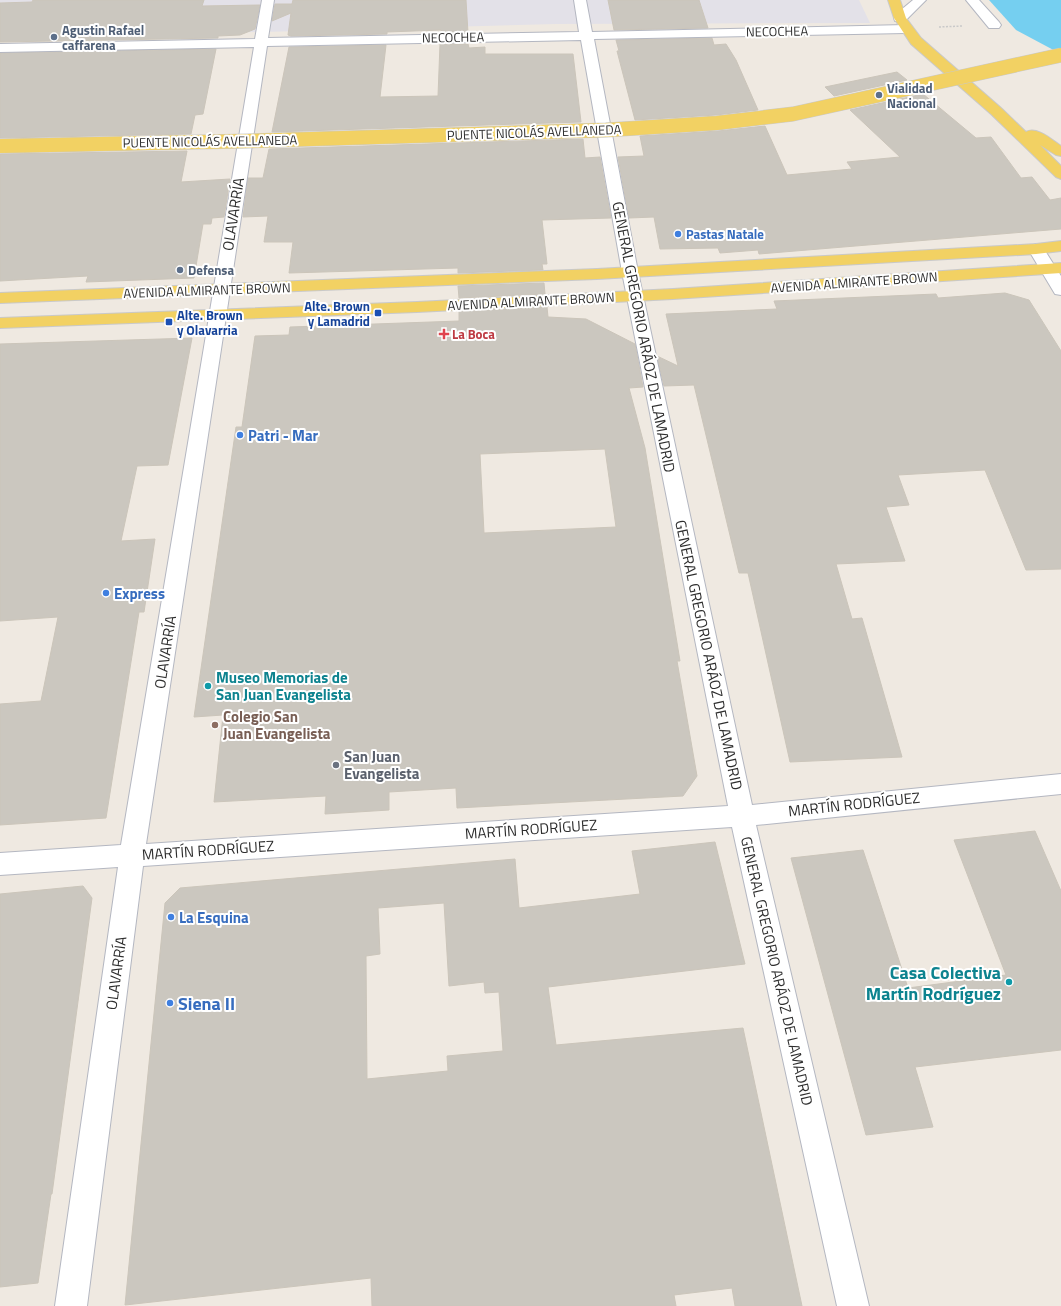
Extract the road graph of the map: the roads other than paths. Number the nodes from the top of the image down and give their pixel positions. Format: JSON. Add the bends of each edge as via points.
{"nodes":[{"id":1,"x":268,"y":0,"type":"edge"},
{"id":2,"x":580,"y":0,"type":"edge"},
{"id":3,"x":894,"y":0,"type":"edge"},
{"id":4,"x":920,"y":0,"type":"edge"},
{"id":5,"x":972,"y":0,"type":"edge"},
{"id":6,"x":903,"y":23,"type":"junction"},
{"id":7,"x":994,"y":25,"type":"road end"},
{"id":8,"x":586,"y":35,"type":"junction"},
{"id":9,"x":262,"y":42,"type":"junction"},
{"id":10,"x":0,"y":48,"type":"edge"},
{"id":11,"x":1061,"y":55,"type":"edge"},
{"id":12,"x":996,"y":111,"type":"junction"},
{"id":13,"x":0,"y":146,"type":"edge"},
{"id":14,"x":1061,"y":152,"type":"edge"},
{"id":15,"x":1061,"y":174,"type":"edge"},
{"id":16,"x":1061,"y":246,"type":"edge"},
{"id":17,"x":1036,"y":249,"type":"junction"},
{"id":18,"x":1055,"y":268,"type":"edge"},
{"id":19,"x":630,"y":272,"type":"junction"},
{"id":20,"x":221,"y":289,"type":"junction"},
{"id":21,"x":1061,"y":290,"type":"edge"},
{"id":22,"x":636,"y":296,"type":"junction"},
{"id":23,"x":0,"y":298,"type":"edge"},
{"id":24,"x":219,"y":314,"type":"junction"},
{"id":25,"x":0,"y":323,"type":"edge"},
{"id":26,"x":1061,"y":784,"type":"edge"},
{"id":27,"x":742,"y":816,"type":"junction"},
{"id":28,"x":132,"y":854,"type":"junction"},
{"id":29,"x":0,"y":864,"type":"edge"},
{"id":30,"x":71,"y":1306,"type":"edge"},
{"id":31,"x":853,"y":1306,"type":"edge"}],
"edges":[{"from":1,"to":9,"type":"street","name":"OLAVARRÍA"},
{"from":2,"to":8,"type":"street","name":"GENERAL GREGORIO ARÁOZ DE LAMADRID"},
{"from":3,"to":6,"type":"main road"},
{"from":4,"to":6,"type":"street"},
{"from":5,"to":7,"type":"street"},
{"from":6,"to":8,"type":"street","name":"NECOCHEA"},
{"from":6,"to":12,"type":"main road","via":[[926,50]]},
{"from":8,"to":9,"type":"street","name":"NECOCHEA"},
{"from":8,"to":19,"type":"street","name":"GENERAL GREGORIO ARÁOZ DE LAMADRID"},
{"from":9,"to":10,"type":"street","name":"NECOCHEA"},
{"from":9,"to":20,"type":"street","name":"OLAVARRÍA"},
{"from":11,"to":13,"type":"main road","name":"PUENTE NICOLÁS AVELLANEDA","bridge":true,"via":[[792,114],[732,122],[606,130]]},
{"from":12,"to":14,"type":"main road"},
{"from":12,"to":15,"type":"main road"},
{"from":16,"to":17,"type":"main road","name":"AVENIDA ALMIRANTE BROWN"},
{"from":17,"to":18,"type":"street"},
{"from":17,"to":19,"type":"main road","name":"AVENIDA ALMIRANTE BROWN"},
{"from":18,"to":21,"type":"street"},
{"from":18,"to":22,"type":"main road","name":"AVENIDA ALMIRANTE BROWN"},
{"from":19,"to":20,"type":"main road","name":"AVENIDA ALMIRANTE BROWN"},
{"from":19,"to":22,"type":"street","name":"GENERAL GREGORIO ARÁOZ DE LAMADRID"},
{"from":20,"to":23,"type":"main road","name":"AVENIDA ALMIRANTE BROWN"},
{"from":20,"to":24,"type":"street","name":"OLAVARRÍA"},
{"from":22,"to":24,"type":"main road","name":"AVENIDA ALMIRANTE BROWN"},
{"from":22,"to":27,"type":"street","name":"GENERAL GREGORIO ARÁOZ DE LAMADRID"},
{"from":24,"to":25,"type":"main road","name":"AVENIDA ALMIRANTE BROWN"},
{"from":24,"to":28,"type":"street","name":"OLAVARRÍA"},
{"from":26,"to":27,"type":"street","name":"MARTÍN RODRÍGUEZ"},
{"from":27,"to":28,"type":"street","name":"MARTÍN RODRÍGUEZ"},
{"from":27,"to":31,"type":"street","name":"GENERAL GREGORIO ARÁOZ DE LAMADRID"},
{"from":28,"to":29,"type":"street","name":"MARTÍN RODRÍGUEZ"},
{"from":28,"to":30,"type":"street","name":"OLAVARRÍA"}]}
